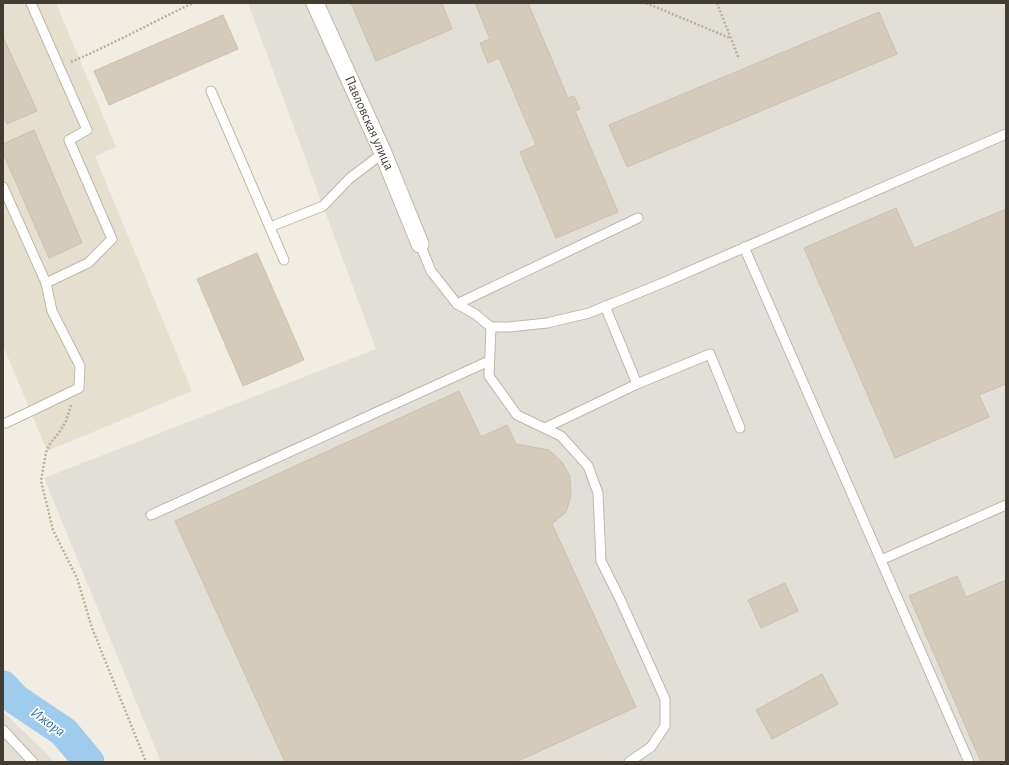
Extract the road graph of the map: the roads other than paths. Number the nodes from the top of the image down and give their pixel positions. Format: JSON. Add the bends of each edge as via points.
{"nodes":[{"id":1,"x":31,"y":3,"type":"edge"},
{"id":2,"x":315,"y":3,"type":"edge"},
{"id":3,"x":211,"y":91,"type":"dead end"},
{"id":4,"x":1006,"y":134,"type":"edge"},
{"id":5,"x":383,"y":153,"type":"junction"},
{"id":6,"x":3,"y":187,"type":"edge"},
{"id":7,"x":638,"y":218,"type":"dead end"},
{"id":8,"x":270,"y":227,"type":"junction"},
{"id":9,"x":420,"y":244,"type":"joint"},
{"id":10,"x":744,"y":247,"type":"junction"},
{"id":11,"x":284,"y":260,"type":"dead end"},
{"id":12,"x":46,"y":283,"type":"junction"},
{"id":13,"x":457,"y":304,"type":"junction"},
{"id":14,"x":605,"y":306,"type":"junction"},
{"id":15,"x":491,"y":327,"type":"junction"},
{"id":16,"x":489,"y":361,"type":"junction"},
{"id":17,"x":637,"y":384,"type":"junction"},
{"id":18,"x":6,"y":423,"type":"dead end"},
{"id":19,"x":545,"y":428,"type":"junction"},
{"id":20,"x":740,"y":428,"type":"dead end"},
{"id":21,"x":1006,"y":505,"type":"edge"},
{"id":22,"x":151,"y":515,"type":"dead end"},
{"id":23,"x":881,"y":560,"type":"junction"},
{"id":24,"x":3,"y":730,"type":"edge"},
{"id":25,"x":33,"y":762,"type":"edge"},
{"id":26,"x":629,"y":762,"type":"edge"},
{"id":27,"x":969,"y":762,"type":"edge"}],
"edges":[{"from":1,"to":12,"type":"lane","via":[[87,130],[69,140],[112,239],[88,263]]},
{"from":2,"to":5,"type":"street","name":"Павловская улица"},
{"from":3,"to":8,"type":"lane"},
{"from":4,"to":10,"type":"lane"},
{"from":5,"to":8,"type":"lane","via":[[350,178],[323,206]]},
{"from":5,"to":9,"type":"street","name":"Павловская улица"},
{"from":6,"to":12,"type":"lane"},
{"from":7,"to":13,"type":"lane"},
{"from":8,"to":11,"type":"lane"},
{"from":9,"to":13,"type":"lane","via":[[432,271]]},
{"from":10,"to":14,"type":"lane"},
{"from":10,"to":23,"type":"lane"},
{"from":12,"to":18,"type":"lane","via":[[52,311],[80,366],[79,388]]},
{"from":13,"to":15,"type":"lane"},
{"from":14,"to":15,"type":"lane","via":[[589,313],[547,323]]},
{"from":14,"to":17,"type":"lane"},
{"from":15,"to":16,"type":"lane"},
{"from":16,"to":19,"type":"lane","via":[[489,376],[517,415]]},
{"from":16,"to":22,"type":"lane"},
{"from":17,"to":19,"type":"lane"},
{"from":17,"to":20,"type":"lane","via":[[710,354]]},
{"from":19,"to":26,"type":"lane","via":[[561,436],[588,466],[598,494],[601,561],[665,699],[665,726],[651,746]]},
{"from":21,"to":23,"type":"lane"},
{"from":23,"to":27,"type":"lane"},
{"from":24,"to":25,"type":"lane"}]}
